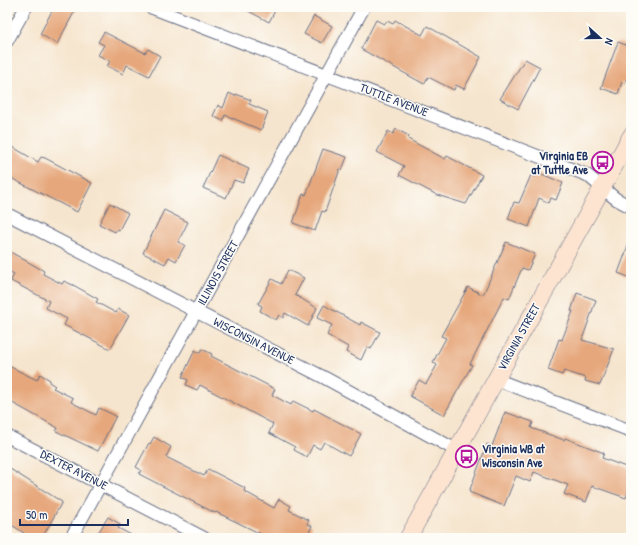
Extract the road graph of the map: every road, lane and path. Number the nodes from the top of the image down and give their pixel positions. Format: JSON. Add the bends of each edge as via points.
{"nodes":[{"id":1,"x":26,"y":7,"type":"edge"},
{"id":2,"x":150,"y":7,"type":"edge"},
{"id":3,"x":364,"y":7,"type":"edge"},
{"id":4,"x":7,"y":41,"type":"edge"},
{"id":5,"x":327,"y":74,"type":"junction"},
{"id":6,"x":631,"y":136,"type":"edge"},
{"id":7,"x":603,"y":188,"type":"junction"},
{"id":8,"x":631,"y":207,"type":"edge"},
{"id":9,"x":7,"y":214,"type":"edge"},
{"id":10,"x":196,"y":312,"type":"junction"},
{"id":11,"x":495,"y":379,"type":"junction"},
{"id":12,"x":631,"y":430,"type":"edge"},
{"id":13,"x":7,"y":436,"type":"edge"},
{"id":14,"x":456,"y":450,"type":"junction"},
{"id":15,"x":100,"y":484,"type":"junction"},
{"id":16,"x":71,"y":538,"type":"edge"},
{"id":17,"x":204,"y":538,"type":"edge"},
{"id":18,"x":408,"y":538,"type":"edge"}],
"edges":[{"from":1,"to":4,"type":"street"},
{"from":2,"to":5,"type":"street","name":"TUTTLE AVENUE"},
{"from":3,"to":5,"type":"street","name":"ILLINOIS STREET"},
{"from":5,"to":7,"type":"street","name":"TUTTLE AVENUE","via":[[587,175]]},
{"from":5,"to":10,"type":"street","name":"ILLINOIS STREET"},
{"from":6,"to":7,"type":"street","name":"VIRGINIA STREET"},
{"from":7,"to":8,"type":"street","name":"TUTTLE AVENUE"},
{"from":7,"to":11,"type":"street","name":"VIRGINIA STREET"},
{"from":9,"to":10,"type":"street","name":"WISCONSIN AVENUE"},
{"from":10,"to":14,"type":"street","name":"WISCONSIN AVENUE","via":[[325,378]]},
{"from":10,"to":15,"type":"street","name":"ILLINOIS STREET"},
{"from":11,"to":12,"type":"street"},
{"from":11,"to":14,"type":"street","name":"VIRGINIA STREET"},
{"from":13,"to":15,"type":"street","name":"DEXTER AVENUE"},
{"from":14,"to":18,"type":"street","name":"VIRGINIA STREET"},
{"from":15,"to":16,"type":"street","name":"ILLINOIS STREET"},
{"from":15,"to":17,"type":"street","name":"DEXTER AVENUE"}]}
